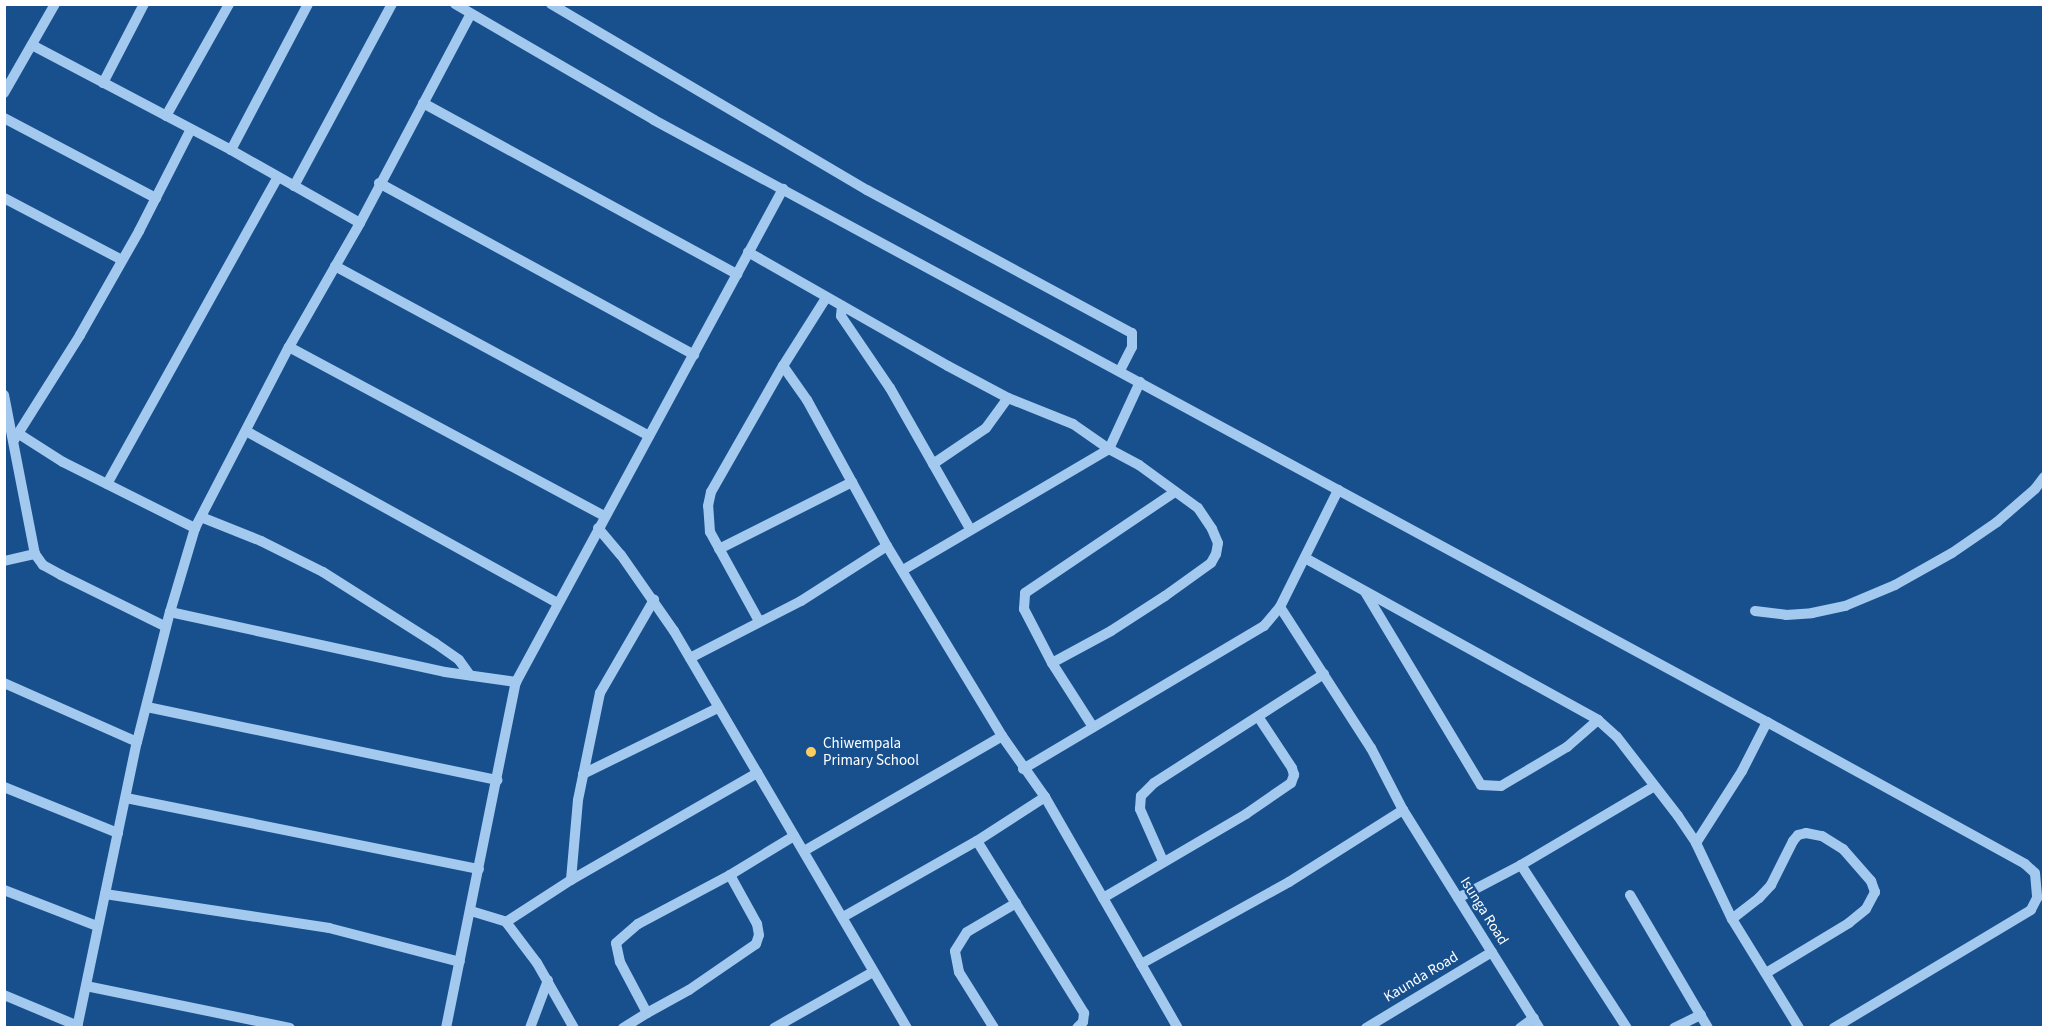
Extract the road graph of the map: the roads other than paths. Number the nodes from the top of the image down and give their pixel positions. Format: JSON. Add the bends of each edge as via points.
{"nodes":[{"id":1,"x":55,"y":4,"type":"edge"},
{"id":2,"x":144,"y":4,"type":"edge"},
{"id":3,"x":229,"y":4,"type":"edge"},
{"id":4,"x":308,"y":4,"type":"edge"},
{"id":5,"x":392,"y":4,"type":"edge"},
{"id":6,"x":455,"y":4,"type":"edge"},
{"id":7,"x":551,"y":4,"type":"edge"},
{"id":8,"x":470,"y":15,"type":"junction"},
{"id":9,"x":32,"y":45,"type":"junction"},
{"id":10,"x":103,"y":83,"type":"junction"},
{"id":11,"x":4,"y":93,"type":"edge"},
{"id":12,"x":423,"y":103,"type":"junction"},
{"id":13,"x":166,"y":116,"type":"junction"},
{"id":14,"x":4,"y":118,"type":"edge"},
{"id":15,"x":190,"y":130,"type":"junction"},
{"id":16,"x":231,"y":150,"type":"junction"},
{"id":17,"x":278,"y":177,"type":"junction"},
{"id":18,"x":379,"y":183,"type":"junction"},
{"id":19,"x":294,"y":186,"type":"junction"},
{"id":20,"x":783,"y":189,"type":"junction"},
{"id":21,"x":4,"y":198,"type":"edge"},
{"id":22,"x":156,"y":198,"type":"junction"},
{"id":23,"x":360,"y":223,"type":"junction"},
{"id":24,"x":748,"y":252,"type":"junction"},
{"id":25,"x":122,"y":260,"type":"junction"},
{"id":26,"x":335,"y":266,"type":"junction"},
{"id":27,"x":737,"y":274,"type":"junction"},
{"id":28,"x":826,"y":298,"type":"junction"},
{"id":29,"x":842,"y":306,"type":"junction"},
{"id":30,"x":290,"y":347,"type":"junction"},
{"id":31,"x":694,"y":355,"type":"junction"},
{"id":32,"x":783,"y":366,"type":"junction"},
{"id":33,"x":1120,"y":371,"type":"junction"},
{"id":34,"x":1140,"y":382,"type":"junction"},
{"id":35,"x":4,"y":395,"type":"edge"},
{"id":36,"x":1008,"y":398,"type":"junction"},
{"id":37,"x":246,"y":431,"type":"junction"},
{"id":38,"x":649,"y":436,"type":"junction"},
{"id":39,"x":16,"y":437,"type":"junction"},
{"id":40,"x":1110,"y":449,"type":"junction"},
{"id":41,"x":933,"y":464,"type":"junction"},
{"id":42,"x":2043,"y":477,"type":"edge"},
{"id":43,"x":852,"y":482,"type":"junction"},
{"id":44,"x":107,"y":484,"type":"junction"},
{"id":45,"x":1338,"y":490,"type":"junction"},
{"id":46,"x":1174,"y":492,"type":"junction"},
{"id":47,"x":201,"y":516,"type":"junction"},
{"id":48,"x":604,"y":516,"type":"junction"},
{"id":49,"x":195,"y":528,"type":"junction"},
{"id":50,"x":598,"y":528,"type":"junction"},
{"id":51,"x":970,"y":529,"type":"junction"},
{"id":52,"x":887,"y":546,"type":"junction"},
{"id":53,"x":719,"y":549,"type":"junction"},
{"id":54,"x":35,"y":554,"type":"junction"},
{"id":55,"x":1305,"y":558,"type":"junction"},
{"id":56,"x":4,"y":561,"type":"edge"},
{"id":57,"x":903,"y":570,"type":"junction"},
{"id":58,"x":1365,"y":592,"type":"junction"},
{"id":59,"x":654,"y":600,"type":"junction"},
{"id":60,"x":557,"y":603,"type":"junction"},
{"id":61,"x":1280,"y":607,"type":"junction"},
{"id":62,"x":1755,"y":611,"type":"dead end"},
{"id":63,"x":170,"y":612,"type":"junction"},
{"id":64,"x":759,"y":621,"type":"junction"},
{"id":65,"x":166,"y":627,"type":"junction"},
{"id":66,"x":690,"y":658,"type":"junction"},
{"id":67,"x":1052,"y":663,"type":"junction"},
{"id":68,"x":1324,"y":674,"type":"junction"},
{"id":69,"x":470,"y":675,"type":"junction"},
{"id":70,"x":516,"y":682,"type":"junction"},
{"id":71,"x":4,"y":683,"type":"edge"},
{"id":72,"x":147,"y":707,"type":"junction"},
{"id":73,"x":718,"y":708,"type":"junction"},
{"id":74,"x":1259,"y":718,"type":"junction"},
{"id":75,"x":1598,"y":720,"type":"junction"},
{"id":76,"x":1767,"y":722,"type":"junction"},
{"id":77,"x":1093,"y":727,"type":"junction"},
{"id":78,"x":1002,"y":736,"type":"junction"},
{"id":79,"x":138,"y":742,"type":"junction"},
{"id":80,"x":1023,"y":769,"type":"junction"},
{"id":81,"x":757,"y":772,"type":"junction"},
{"id":82,"x":583,"y":774,"type":"junction"},
{"id":83,"x":497,"y":780,"type":"junction"},
{"id":84,"x":1653,"y":787,"type":"junction"},
{"id":85,"x":4,"y":788,"type":"edge"},
{"id":86,"x":126,"y":798,"type":"junction"},
{"id":87,"x":1045,"y":798,"type":"junction"},
{"id":88,"x":1403,"y":810,"type":"junction"},
{"id":89,"x":118,"y":832,"type":"junction"},
{"id":90,"x":794,"y":836,"type":"junction"},
{"id":91,"x":976,"y":841,"type":"junction"},
{"id":92,"x":1695,"y":843,"type":"junction"},
{"id":93,"x":804,"y":850,"type":"junction"},
{"id":94,"x":1163,"y":861,"type":"junction"},
{"id":95,"x":1521,"y":865,"type":"junction"},
{"id":96,"x":479,"y":869,"type":"junction"},
{"id":97,"x":730,"y":875,"type":"junction"},
{"id":98,"x":571,"y":880,"type":"junction"},
{"id":99,"x":4,"y":890,"type":"edge"},
{"id":100,"x":105,"y":894,"type":"junction"},
{"id":101,"x":1630,"y":895,"type":"dead end"},
{"id":102,"x":1103,"y":898,"type":"junction"},
{"id":103,"x":1458,"y":898,"type":"junction"},
{"id":104,"x":1016,"y":903,"type":"junction"},
{"id":105,"x":471,"y":911,"type":"junction"},
{"id":106,"x":843,"y":917,"type":"junction"},
{"id":107,"x":1732,"y":919,"type":"junction"},
{"id":108,"x":506,"y":922,"type":"junction"},
{"id":109,"x":97,"y":926,"type":"junction"},
{"id":110,"x":1492,"y":952,"type":"junction"},
{"id":111,"x":460,"y":962,"type":"junction"},
{"id":112,"x":1141,"y":964,"type":"junction"},
{"id":113,"x":873,"y":972,"type":"junction"},
{"id":114,"x":1767,"y":974,"type":"junction"},
{"id":115,"x":548,"y":980,"type":"junction"},
{"id":116,"x":86,"y":986,"type":"junction"},
{"id":117,"x":4,"y":995,"type":"edge"},
{"id":118,"x":647,"y":1013,"type":"junction"},
{"id":119,"x":1701,"y":1015,"type":"junction"},
{"id":120,"x":1537,"y":1023,"type":"edge"},
{"id":121,"x":78,"y":1027,"type":"edge"},
{"id":122,"x":290,"y":1028,"type":"edge"},
{"id":123,"x":446,"y":1028,"type":"edge"},
{"id":124,"x":530,"y":1028,"type":"edge"},
{"id":125,"x":574,"y":1028,"type":"edge"},
{"id":126,"x":623,"y":1028,"type":"edge"},
{"id":127,"x":774,"y":1028,"type":"edge"},
{"id":128,"x":907,"y":1028,"type":"edge"},
{"id":129,"x":994,"y":1028,"type":"edge"},
{"id":130,"x":1077,"y":1028,"type":"edge"},
{"id":131,"x":1178,"y":1028,"type":"edge"},
{"id":132,"x":1366,"y":1028,"type":"edge"},
{"id":133,"x":1520,"y":1028,"type":"edge"},
{"id":134,"x":1627,"y":1028,"type":"edge"},
{"id":135,"x":1674,"y":1028,"type":"edge"},
{"id":136,"x":1708,"y":1028,"type":"edge"},
{"id":137,"x":1799,"y":1028,"type":"edge"},
{"id":138,"x":1834,"y":1028,"type":"edge"}],
"edges":[{"from":1,"to":9,"type":"street"},
{"from":2,"to":10,"type":"street"},
{"from":3,"to":13,"type":"street"},
{"from":4,"to":16,"type":"street"},
{"from":5,"to":19,"type":"street"},
{"from":6,"to":8,"type":"street"},
{"from":7,"to":33,"type":"street","via":[[857,185],[1132,333],[1132,347]]},
{"from":8,"to":12,"type":"street"},
{"from":8,"to":20,"type":"street"},
{"from":9,"to":10,"type":"street"},
{"from":9,"to":11,"type":"street"},
{"from":10,"to":13,"type":"street"},
{"from":12,"to":18,"type":"street"},
{"from":12,"to":27,"type":"street"},
{"from":13,"to":15,"type":"street"},
{"from":14,"to":22,"type":"street"},
{"from":15,"to":16,"type":"street"},
{"from":15,"to":22,"type":"street"},
{"from":16,"to":17,"type":"street"},
{"from":17,"to":19,"type":"street"},
{"from":17,"to":44,"type":"street"},
{"from":18,"to":23,"type":"street"},
{"from":18,"to":31,"type":"street"},
{"from":19,"to":23,"type":"street"},
{"from":20,"to":24,"type":"street"},
{"from":20,"to":33,"type":"street"},
{"from":21,"to":25,"type":"street"},
{"from":22,"to":25,"type":"street"},
{"from":23,"to":26,"type":"street"},
{"from":24,"to":27,"type":"street"},
{"from":24,"to":28,"type":"street"},
{"from":25,"to":39,"type":"street"},
{"from":26,"to":30,"type":"street"},
{"from":26,"to":38,"type":"street"},
{"from":27,"to":31,"type":"street"},
{"from":28,"to":29,"type":"street"},
{"from":28,"to":32,"type":"street"},
{"from":29,"to":36,"type":"street"},
{"from":29,"to":41,"type":"street","via":[[842,316],[890,388]]},
{"from":30,"to":37,"type":"street"},
{"from":30,"to":48,"type":"street"},
{"from":31,"to":38,"type":"street"},
{"from":32,"to":43,"type":"street","via":[[807,400]]},
{"from":32,"to":53,"type":"street","via":[[711,492],[708,523]]},
{"from":33,"to":34,"type":"street"},
{"from":34,"to":40,"type":"street"},
{"from":34,"to":45,"type":"street"},
{"from":35,"to":39,"type":"street"},
{"from":36,"to":40,"type":"street","via":[[1073,424]]},
{"from":36,"to":41,"type":"street","via":[[986,428]]},
{"from":37,"to":47,"type":"street"},
{"from":37,"to":60,"type":"street"},
{"from":38,"to":48,"type":"street"},
{"from":39,"to":44,"type":"street"},
{"from":39,"to":54,"type":"street"},
{"from":40,"to":46,"type":"street"},
{"from":40,"to":51,"type":"street"},
{"from":41,"to":51,"type":"street"},
{"from":42,"to":62,"type":"street","via":[[1997,522],[1895,585],[1845,606],[1812,613]]},
{"from":43,"to":52,"type":"street"},
{"from":43,"to":53,"type":"street"},
{"from":44,"to":49,"type":"street"},
{"from":45,"to":55,"type":"street"},
{"from":45,"to":76,"type":"street"},
{"from":46,"to":67,"type":"street","via":[[1025,593],[1024,609]]},
{"from":46,"to":67,"type":"street","via":[[1198,508],[1212,529],[1218,543],[1211,563],[1111,631]]},
{"from":47,"to":49,"type":"street"},
{"from":47,"to":69,"type":"street","via":[[323,572],[435,643],[459,660]]},
{"from":48,"to":50,"type":"street"},
{"from":49,"to":63,"type":"street"},
{"from":50,"to":59,"type":"street"},
{"from":50,"to":60,"type":"street"},
{"from":51,"to":57,"type":"street"},
{"from":52,"to":57,"type":"street"},
{"from":52,"to":64,"type":"street","via":[[801,601]]},
{"from":53,"to":64,"type":"street"},
{"from":54,"to":56,"type":"street"},
{"from":54,"to":65,"type":"street","via":[[43,565]]},
{"from":55,"to":58,"type":"street"},
{"from":55,"to":61,"type":"street"},
{"from":57,"to":78,"type":"street"},
{"from":58,"to":75,"type":"street"},
{"from":58,"to":75,"type":"street","via":[[1481,785],[1501,786],[1567,747]]},
{"from":59,"to":66,"type":"street"},
{"from":59,"to":82,"type":"street","via":[[600,693]]},
{"from":60,"to":70,"type":"street"},
{"from":61,"to":68,"type":"street","name":"Isunga Road"},
{"from":61,"to":77,"type":"street","via":[[1264,626]]},
{"from":63,"to":65,"type":"street"},
{"from":63,"to":69,"type":"street"},
{"from":64,"to":66,"type":"street"},
{"from":65,"to":72,"type":"street"},
{"from":66,"to":73,"type":"street"},
{"from":67,"to":77,"type":"street"},
{"from":68,"to":74,"type":"street"},
{"from":68,"to":88,"type":"street","name":"Isunga Road","via":[[1371,748]]},
{"from":69,"to":70,"type":"street"},
{"from":70,"to":83,"type":"street"},
{"from":71,"to":79,"type":"street"},
{"from":72,"to":79,"type":"street"},
{"from":72,"to":83,"type":"street"},
{"from":73,"to":81,"type":"street"},
{"from":73,"to":82,"type":"street"},
{"from":74,"to":94,"type":"street","via":[[1154,783],[1141,796],[1140,809]]},
{"from":74,"to":94,"type":"street","via":[[1292,768],[1291,783],[1237,820]]},
{"from":75,"to":84,"type":"street","via":[[1631,754]]},
{"from":76,"to":92,"type":"street","via":[[1742,771]]},
{"from":76,"to":138,"type":"street","via":[[2035,873],[2037,898],[2031,910]]},
{"from":77,"to":80,"type":"street"},
{"from":78,"to":80,"type":"street"},
{"from":78,"to":93,"type":"street"},
{"from":79,"to":86,"type":"street"},
{"from":80,"to":87,"type":"street"},
{"from":81,"to":90,"type":"street"},
{"from":81,"to":98,"type":"street"},
{"from":82,"to":98,"type":"street"},
{"from":83,"to":96,"type":"street"},
{"from":84,"to":92,"type":"street"},
{"from":84,"to":95,"type":"street"},
{"from":85,"to":89,"type":"street"},
{"from":86,"to":89,"type":"street"},
{"from":86,"to":96,"type":"street"},
{"from":87,"to":91,"type":"street"},
{"from":87,"to":102,"type":"street"},
{"from":88,"to":103,"type":"street","name":"Isunga Road"},
{"from":88,"to":112,"type":"street","via":[[1289,882]]},
{"from":89,"to":100,"type":"street"},
{"from":90,"to":93,"type":"street"},
{"from":90,"to":97,"type":"street"},
{"from":91,"to":104,"type":"street"},
{"from":91,"to":106,"type":"street"},
{"from":92,"to":107,"type":"street"},
{"from":93,"to":106,"type":"street"},
{"from":94,"to":102,"type":"street"},
{"from":95,"to":103,"type":"street"},
{"from":95,"to":134,"type":"street"},
{"from":96,"to":105,"type":"street"},
{"from":97,"to":118,"type":"street","via":[[757,924],[756,944],[689,990]]},
{"from":97,"to":118,"type":"street","via":[[638,924],[616,943],[620,962]]},
{"from":98,"to":108,"type":"street"},
{"from":99,"to":109,"type":"street"},
{"from":100,"to":109,"type":"street"},
{"from":100,"to":111,"type":"street","via":[[329,928]]},
{"from":101,"to":119,"type":"street"},
{"from":102,"to":112,"type":"street"},
{"from":103,"to":110,"type":"street","name":"Isunga Road"},
{"from":104,"to":129,"type":"street","via":[[967,932],[955,951],[959,972]]},
{"from":104,"to":130,"type":"street","via":[[1084,1013]]},
{"from":105,"to":108,"type":"street"},
{"from":105,"to":111,"type":"street"},
{"from":106,"to":113,"type":"street"},
{"from":107,"to":114,"type":"street"},
{"from":107,"to":114,"type":"street","via":[[1771,885],[1793,842],[1806,833],[1822,836],[1843,849],[1871,881],[1875,891],[1866,909]]},
{"from":108,"to":115,"type":"street"},
{"from":109,"to":116,"type":"street"},
{"from":110,"to":120,"type":"street","name":"Isunga Road"},
{"from":110,"to":132,"type":"street","name":"Kaunda Road"},
{"from":111,"to":123,"type":"street"},
{"from":112,"to":131,"type":"street"},
{"from":113,"to":127,"type":"street"},
{"from":113,"to":128,"type":"street"},
{"from":114,"to":137,"type":"street"},
{"from":115,"to":124,"type":"street"},
{"from":115,"to":125,"type":"street"},
{"from":116,"to":121,"type":"street"},
{"from":116,"to":122,"type":"street"},
{"from":117,"to":121,"type":"street"},
{"from":118,"to":126,"type":"street"},
{"from":119,"to":135,"type":"street"},
{"from":119,"to":136,"type":"street"},
{"from":120,"to":133,"type":"street"}]}
